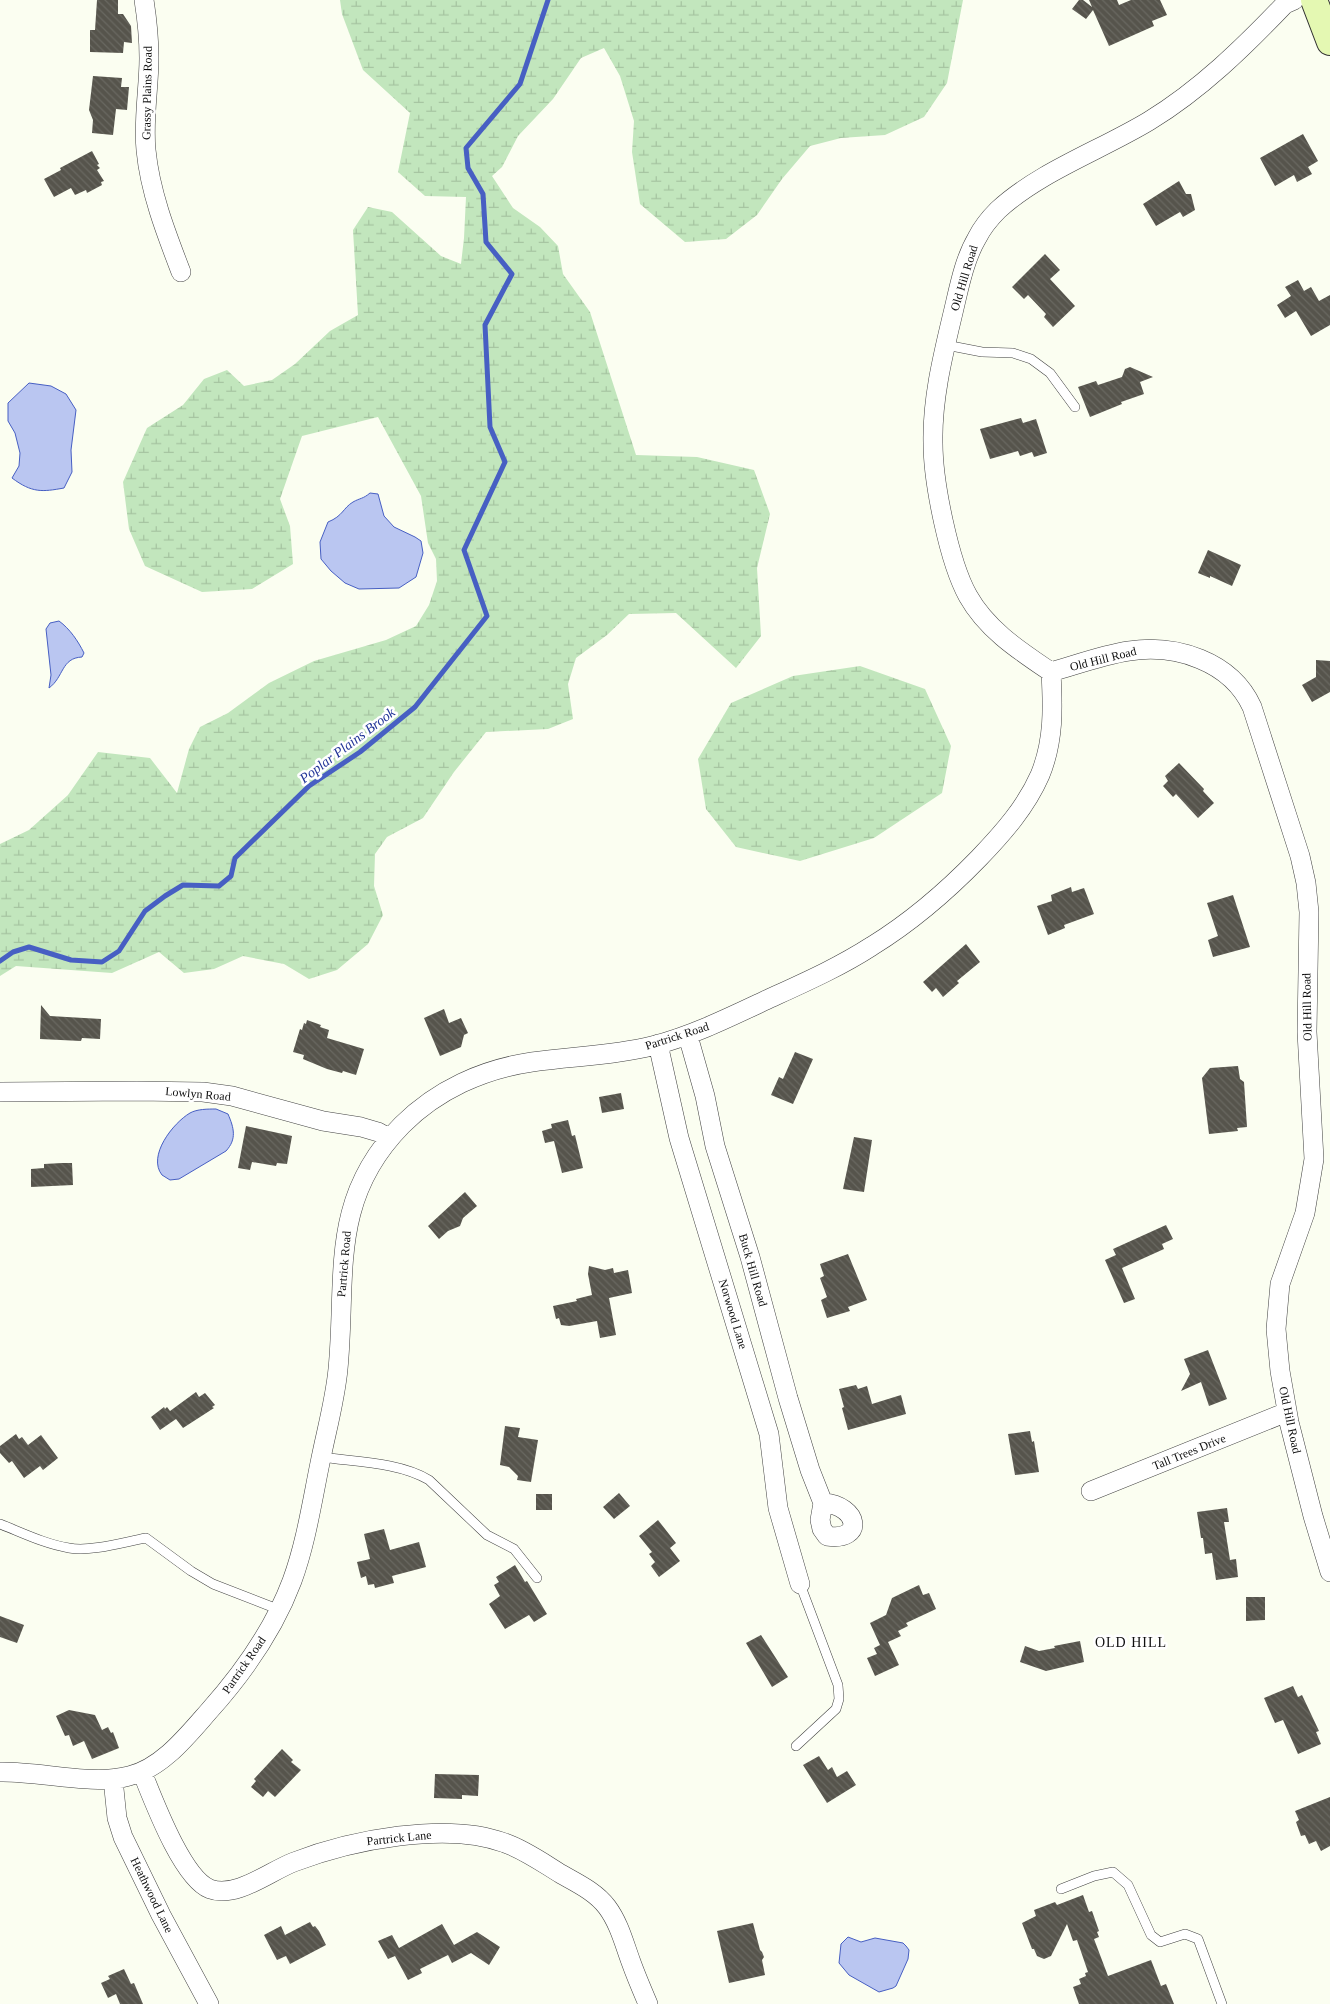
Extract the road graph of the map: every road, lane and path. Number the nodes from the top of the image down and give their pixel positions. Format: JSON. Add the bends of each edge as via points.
{"nodes":[{"id":1,"x":144,"y":0,"type":"edge"},
{"id":2,"x":1294,"y":0,"type":"edge"},
{"id":3,"x":1314,"y":0,"type":"edge"},
{"id":4,"x":1330,"y":42,"type":"edge"},
{"id":5,"x":181,"y":272,"type":"dead end"},
{"id":6,"x":946,"y":345,"type":"junction"},
{"id":7,"x":1075,"y":407,"type":"dead end"},
{"id":8,"x":1051,"y":672,"type":"junction"},
{"id":9,"x":688,"y":1036,"type":"junction"},
{"id":10,"x":658,"y":1044,"type":"junction"},
{"id":11,"x":0,"y":1092,"type":"edge"},
{"id":12,"x":389,"y":1138,"type":"junction"},
{"id":13,"x":1322,"y":1158,"type":"edge"},
{"id":14,"x":1287,"y":1412,"type":"junction"},
{"id":15,"x":321,"y":1457,"type":"junction"},
{"id":16,"x":1091,"y":1491,"type":"dead end"},
{"id":17,"x":823,"y":1503,"type":"dead end"},
{"id":18,"x":0,"y":1524,"type":"edge"},
{"id":19,"x":1330,"y":1572,"type":"edge"},
{"id":20,"x":537,"y":1578,"type":"dead end"},
{"id":21,"x":800,"y":1584,"type":"joint"},
{"id":22,"x":280,"y":1610,"type":"junction"},
{"id":23,"x":796,"y":1746,"type":"dead end"},
{"id":24,"x":0,"y":1772,"type":"edge"},
{"id":25,"x":142,"y":1772,"type":"junction"},
{"id":26,"x":114,"y":1779,"type":"junction"},
{"id":27,"x":1061,"y":1889,"type":"dead end"},
{"id":28,"x":209,"y":2004,"type":"edge"},
{"id":29,"x":648,"y":2004,"type":"edge"},
{"id":30,"x":1222,"y":2004,"type":"edge"}],
"edges":[{"from":1,"to":5,"type":"street","name":"Grassy Plains Road","via":[[149,58],[146,150],[165,232]]},
{"from":2,"to":6,"type":"street","name":"Old Hill Road","via":[[1285,4],[1236,53],[1180,101],[1039,181],[998,210],[982,229],[971,251],[956,297]]},
{"from":3,"to":4,"type":"main road"},
{"from":6,"to":7,"type":"lane","via":[[982,352],[1013,353],[1031,359],[1050,373]]},
{"from":6,"to":8,"type":"street","name":"Old Hill Road","via":[[936,398],[933,443],[936,476],[955,564],[966,592],[982,617],[1011,644]]},
{"from":8,"to":9,"type":"street","name":"Partrick Road","via":[[1052,729],[1038,778],[1020,811],[970,868],[916,915],[870,948],[823,974]]},
{"from":8,"to":13,"type":"street","name":"Old Hill Road","via":[[1126,651],[1165,650],[1193,656],[1216,666],[1233,679],[1248,699],[1295,839],[1306,883],[1309,912],[1307,1032]]},
{"from":9,"to":10,"type":"street","name":"Partrick Road"},
{"from":9,"to":17,"type":"street","name":"Buck Hill Road","via":[[715,1146],[750,1257],[788,1398]]},
{"from":10,"to":12,"type":"street","name":"Partrick Road","via":[[614,1053],[530,1062],[483,1073],[435,1098]]},
{"from":10,"to":21,"type":"street","name":"Norwood Lane","via":[[679,1138],[769,1434],[778,1508]]},
{"from":11,"to":12,"type":"street","name":"Lowlyn Road","via":[[203,1092],[361,1127]]},
{"from":12,"to":15,"type":"street","name":"Partrick Road","via":[[361,1184],[348,1224],[341,1271],[338,1372]]},
{"from":13,"to":14,"type":"street","name":"Old Hill Road","via":[[1282,1275],[1276,1306],[1277,1350]]},
{"from":14,"to":16,"type":"street","name":"Tall Trees Drive"},
{"from":14,"to":19,"type":"street","name":"Old Hill Road"},
{"from":15,"to":20,"type":"lane","via":[[419,1474],[487,1535],[514,1548]]},
{"from":15,"to":22,"type":"street","name":"Partrick Road","via":[[302,1549]]},
{"from":18,"to":22,"type":"lane","via":[[45,1543],[72,1549],[146,1538],[213,1584]]},
{"from":21,"to":23,"type":"lane","via":[[838,1685],[839,1699],[832,1714]]},
{"from":22,"to":25,"type":"street","name":"Partrick Road","via":[[228,1690],[164,1757]]},
{"from":24,"to":26,"type":"street","name":"Partrick Road"},
{"from":25,"to":26,"type":"street","name":"Partrick Road"},
{"from":25,"to":29,"type":"street","name":"Partrick Lane","via":[[183,1860],[210,1889],[241,1888],[311,1855],[392,1836],[463,1834],[485,1837],[520,1849],[606,1904]]},
{"from":26,"to":28,"type":"street","name":"Heathwood Lane","via":[[117,1818],[123,1837]]},
{"from":27,"to":30,"type":"lane","via":[[1113,1872],[1128,1885],[1151,1935],[1160,1942],[1185,1934],[1198,1939]]}]}
